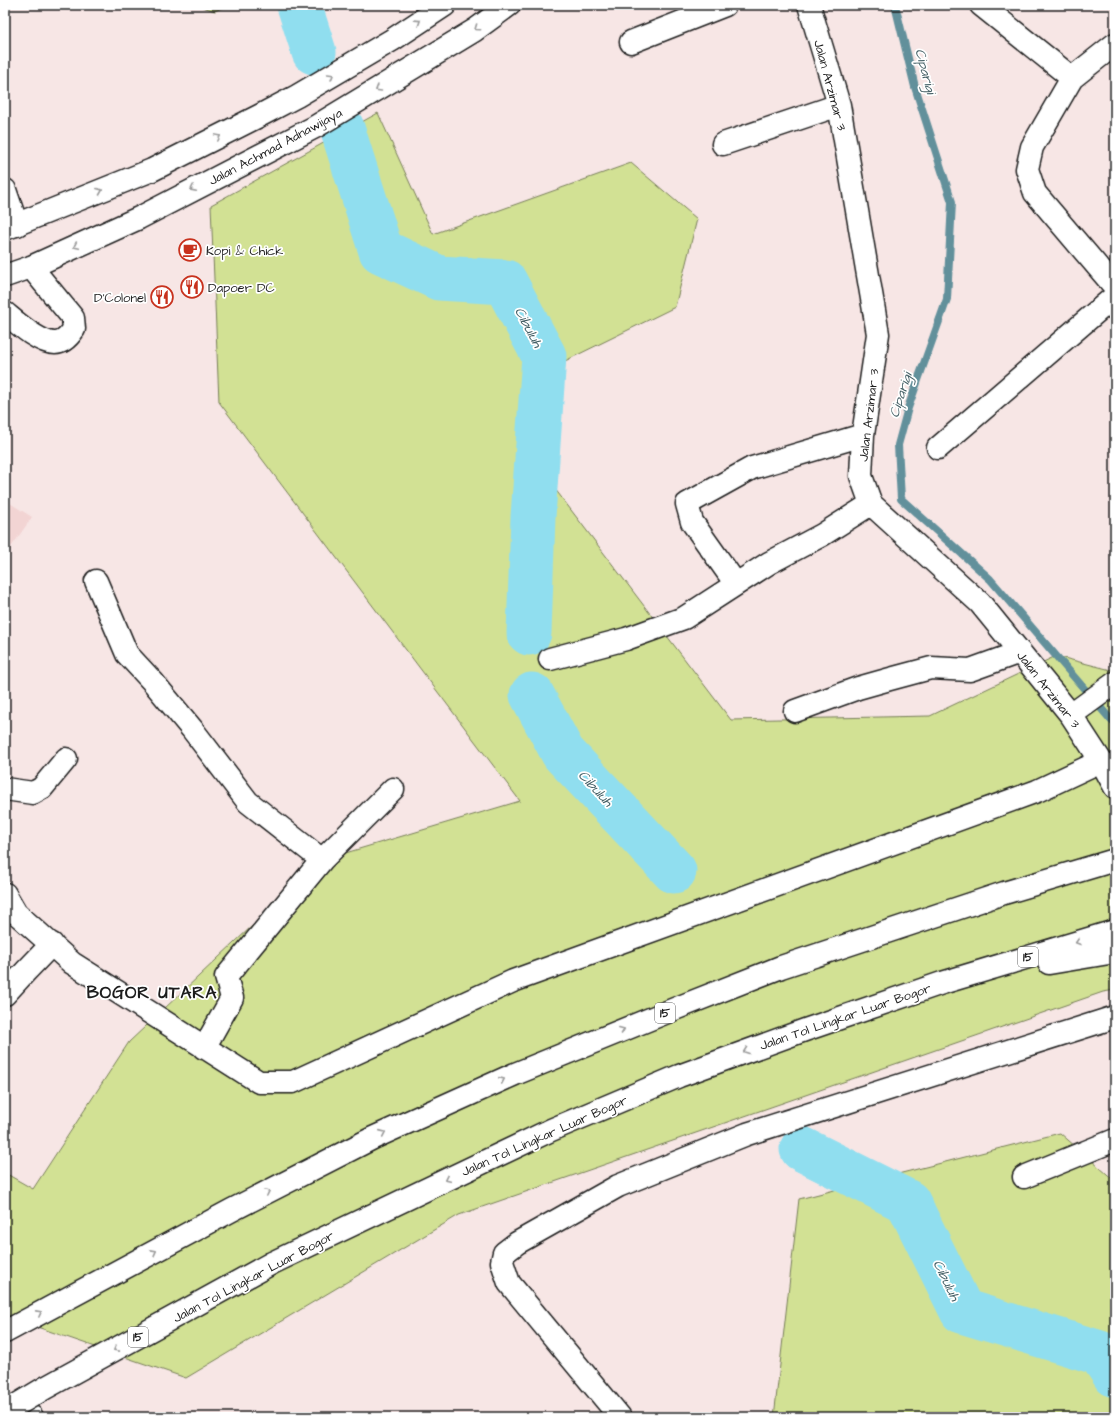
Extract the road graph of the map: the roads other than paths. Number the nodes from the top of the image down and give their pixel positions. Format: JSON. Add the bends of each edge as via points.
{"nodes":[{"id":1,"x":445,"y":5,"type":"edge"},
{"id":2,"x":509,"y":5,"type":"edge"},
{"id":3,"x":725,"y":5,"type":"edge"},
{"id":4,"x":809,"y":5,"type":"edge"},
{"id":5,"x":981,"y":5,"type":"edge"},
{"id":6,"x":631,"y":42,"type":"dead end"},
{"id":7,"x":1115,"y":44,"type":"edge"},
{"id":8,"x":1072,"y":78,"type":"junction"},
{"id":9,"x":839,"y":105,"type":"junction"},
{"id":10,"x":259,"y":116,"type":"junction"},
{"id":11,"x":723,"y":144,"type":"dead end"},
{"id":12,"x":276,"y":147,"type":"junction"},
{"id":13,"x":5,"y":190,"type":"edge"},
{"id":14,"x":11,"y":227,"type":"edge"},
{"id":15,"x":31,"y":267,"type":"junction"},
{"id":16,"x":5,"y":276,"type":"edge"},
{"id":17,"x":1111,"y":277,"type":"edge"},
{"id":18,"x":1115,"y":296,"type":"edge"},
{"id":19,"x":5,"y":313,"type":"edge"},
{"id":20,"x":863,"y":435,"type":"junction"},
{"id":21,"x":938,"y":448,"type":"dead end"},
{"id":22,"x":871,"y":504,"type":"junction"},
{"id":23,"x":96,"y":581,"type":"dead end"},
{"id":24,"x":736,"y":584,"type":"junction"},
{"id":25,"x":1020,"y":652,"type":"junction"},
{"id":26,"x":550,"y":659,"type":"dead end"},
{"id":27,"x":1115,"y":683,"type":"edge"},
{"id":28,"x":795,"y":711,"type":"dead end"},
{"id":29,"x":1076,"y":711,"type":"junction"},
{"id":30,"x":66,"y":759,"type":"dead end"},
{"id":31,"x":1101,"y":761,"type":"junction"},
{"id":32,"x":1115,"y":787,"type":"edge"},
{"id":33,"x":5,"y":789,"type":"edge"},
{"id":34,"x":394,"y":789,"type":"dead end"},
{"id":35,"x":322,"y":860,"type":"junction"},
{"id":36,"x":1115,"y":860,"type":"edge"},
{"id":37,"x":5,"y":894,"type":"edge"},
{"id":38,"x":1115,"y":931,"type":"edge"},
{"id":39,"x":52,"y":944,"type":"junction"},
{"id":40,"x":1115,"y":952,"type":"edge"},
{"id":41,"x":942,"y":983,"type":"junction"},
{"id":42,"x":5,"y":994,"type":"edge"},
{"id":43,"x":1115,"y":1017,"type":"edge"},
{"id":44,"x":204,"y":1048,"type":"junction"},
{"id":45,"x":1115,"y":1140,"type":"edge"},
{"id":46,"x":1024,"y":1177,"type":"dead end"},
{"id":47,"x":5,"y":1332,"type":"edge"},
{"id":48,"x":5,"y":1411,"type":"edge"},
{"id":49,"x":32,"y":1417,"type":"edge"},
{"id":50,"x":620,"y":1417,"type":"edge"}],
"edges":[{"from":10,"to":1,"type":"main road","one_way":true,"via":[[392,40]]},
{"from":2,"to":12,"type":"main road","name":"Jalan Achmad Adnawijaya","one_way":true,"via":[[475,30],[412,69],[315,127]]},
{"from":3,"to":6,"type":"main road"},
{"from":4,"to":9,"type":"main road","name":"Jalan Arzimar 3"},
{"from":5,"to":8,"type":"main road"},
{"from":7,"to":8,"type":"main road"},
{"from":8,"to":17,"type":"main road","via":[[1032,147],[1027,170],[1035,193]]},
{"from":9,"to":11,"type":"main road"},
{"from":9,"to":20,"type":"main road","name":"Jalan Arzimar 3","via":[[878,334]]},
{"from":10,"to":12,"type":"main road"},
{"from":14,"to":10,"type":"main road","one_way":true,"via":[[152,170]]},
{"from":12,"to":15,"type":"main road","name":"Jalan Achmad Adnawijaya","one_way":true,"via":[[139,218]]},
{"from":13,"to":14,"type":"main road"},
{"from":15,"to":16,"type":"main road","name":"Jalan Achmad Adnawijaya"},
{"from":15,"to":19,"type":"main road","via":[[72,318],[74,329],[68,338],[57,344],[28,333]]},
{"from":18,"to":21,"type":"main road"},
{"from":20,"to":22,"type":"main road","name":"Jalan Arzimar 3","via":[[861,476]]},
{"from":20,"to":24,"type":"main road","via":[[752,468],[687,504],[692,522]]},
{"from":22,"to":24,"type":"main road"},
{"from":22,"to":25,"type":"main road","name":"Jalan Arzimar 3","via":[[980,603]]},
{"from":23,"to":35,"type":"main road","via":[[127,654],[184,719],[248,802]]},
{"from":24,"to":26,"type":"main road","via":[[684,618],[626,639]]},
{"from":25,"to":28,"type":"main road","via":[[970,670],[931,668],[858,688]]},
{"from":25,"to":29,"type":"main road","name":"Jalan Arzimar 3"},
{"from":27,"to":29,"type":"main road"},
{"from":29,"to":31,"type":"main road","name":"Jalan Arzimar 3"},
{"from":30,"to":33,"type":"main road","via":[[42,788],[33,793]]},
{"from":31,"to":32,"type":"main road","name":"Jalan Arzimar 3"},
{"from":31,"to":44,"type":"main road","via":[[1037,790],[513,981],[293,1082],[259,1082]]},
{"from":34,"to":35,"type":"main road"},
{"from":35,"to":44,"type":"main road","via":[[226,977],[232,998]]},
{"from":47,"to":36,"type":"main road","number":"15","one_way":true,"via":[[232,1210],[373,1138],[515,1074],[781,967],[1004,893]]},
{"from":37,"to":39,"type":"main road","via":[[16,913]]},
{"from":38,"to":41,"type":"main road","name":"Jalan Tol Lingkar Luar Bogor","number":"15","one_way":true},
{"from":39,"to":42,"type":"main road"},
{"from":39,"to":44,"type":"main road","via":[[72,963]]},
{"from":40,"to":41,"type":"main road"},
{"from":41,"to":48,"type":"main road","name":"Jalan Tol Lingkar Luar Bogor","number":"15","one_way":true,"bridge":true,"via":[[664,1082],[551,1130],[272,1263]]},
{"from":43,"to":50,"type":"main road","via":[[747,1134],[618,1186],[516,1243],[504,1253],[502,1262],[509,1282]]},
{"from":45,"to":46,"type":"main road"},
{"from":48,"to":49,"type":"main road"}]}
